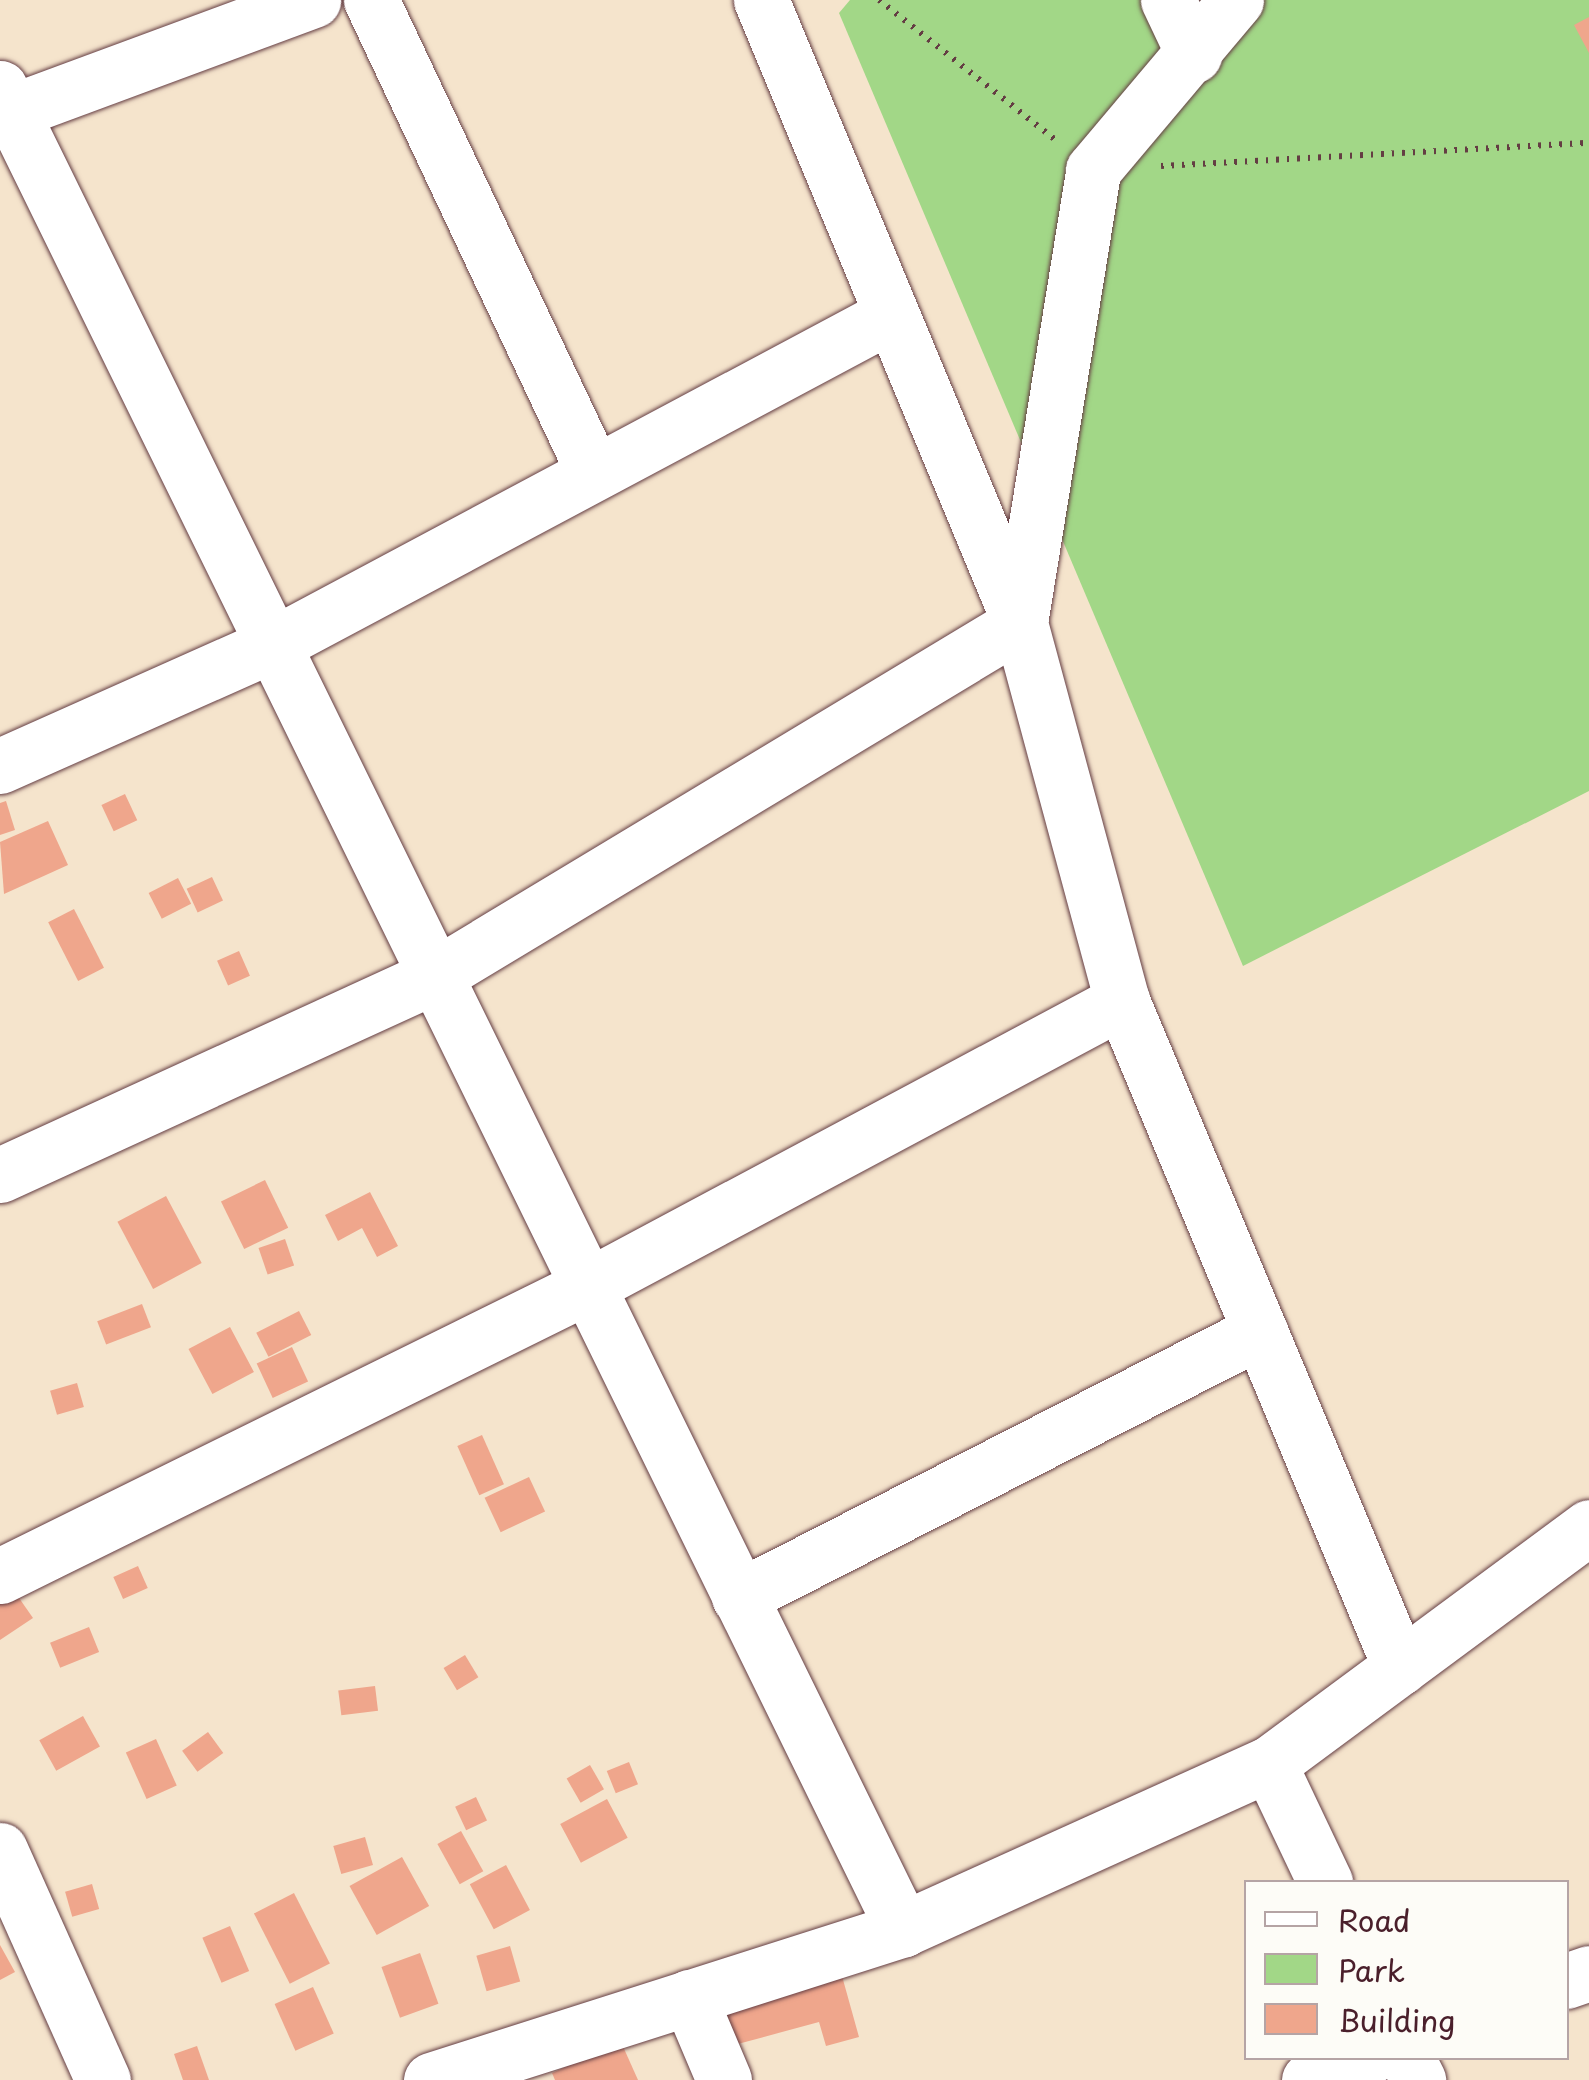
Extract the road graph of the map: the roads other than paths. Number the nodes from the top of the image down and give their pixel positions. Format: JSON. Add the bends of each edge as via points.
{"nodes":[{"id":1,"x":314,"y":0,"type":"edge"},
{"id":2,"x":371,"y":0,"type":"edge"},
{"id":3,"x":761,"y":0,"type":"edge"},
{"id":4,"x":1168,"y":0,"type":"edge"},
{"id":5,"x":1236,"y":0,"type":"edge"},
{"id":6,"x":1194,"y":56,"type":"junction"},
{"id":7,"x":4,"y":105,"type":"edge"},
{"id":8,"x":891,"y":315,"type":"junction"},
{"id":9,"x":594,"y":473,"type":"junction"},
{"id":10,"x":1020,"y":623,"type":"junction"},
{"id":11,"x":276,"y":643,"type":"junction"},
{"id":12,"x":0,"y":766,"type":"edge"},
{"id":13,"x":436,"y":975,"type":"junction"},
{"id":14,"x":1122,"y":1000,"type":"junction"},
{"id":15,"x":0,"y":1176,"type":"edge"},
{"id":16,"x":586,"y":1286,"type":"junction"},
{"id":17,"x":1260,"y":1331,"type":"junction"},
{"id":18,"x":1589,"y":1527,"type":"edge"},
{"id":19,"x":0,"y":1576,"type":"edge"},
{"id":20,"x":739,"y":1596,"type":"junction"},
{"id":21,"x":1400,"y":1667,"type":"junction"},
{"id":22,"x":1270,"y":1764,"type":"junction"},
{"id":23,"x":0,"y":1850,"type":"edge"},
{"id":24,"x":1324,"y":1880,"type":"edge"},
{"id":25,"x":904,"y":1928,"type":"junction"},
{"id":26,"x":689,"y":1997,"type":"junction"},
{"id":27,"x":1363,"y":2060,"type":"edge"},
{"id":28,"x":103,"y":2080,"type":"edge"},
{"id":29,"x":431,"y":2080,"type":"edge"},
{"id":30,"x":724,"y":2080,"type":"edge"},
{"id":31,"x":1309,"y":2080,"type":"edge"}],
"edges":[{"from":1,"to":7,"type":"street"},
{"from":2,"to":9,"type":"street"},
{"from":3,"to":8,"type":"street"},
{"from":4,"to":6,"type":"street"},
{"from":5,"to":6,"type":"street"},
{"from":6,"to":10,"type":"street","via":[[1094,170]]},
{"from":7,"to":11,"type":"street"},
{"from":8,"to":9,"type":"street"},
{"from":8,"to":10,"type":"street"},
{"from":9,"to":11,"type":"street"},
{"from":10,"to":13,"type":"street"},
{"from":10,"to":14,"type":"street"},
{"from":11,"to":12,"type":"street"},
{"from":11,"to":13,"type":"street"},
{"from":13,"to":15,"type":"street"},
{"from":13,"to":16,"type":"street"},
{"from":14,"to":16,"type":"street"},
{"from":14,"to":17,"type":"street"},
{"from":16,"to":19,"type":"street"},
{"from":16,"to":20,"type":"street"},
{"from":17,"to":20,"type":"street"},
{"from":17,"to":21,"type":"street"},
{"from":18,"to":21,"type":"street"},
{"from":20,"to":25,"type":"street"},
{"from":21,"to":22,"type":"street"},
{"from":22,"to":24,"type":"street"},
{"from":22,"to":25,"type":"street"},
{"from":23,"to":28,"type":"street"},
{"from":25,"to":26,"type":"street"},
{"from":26,"to":29,"type":"street"},
{"from":26,"to":30,"type":"street"},
{"from":27,"to":31,"type":"street"}]}
